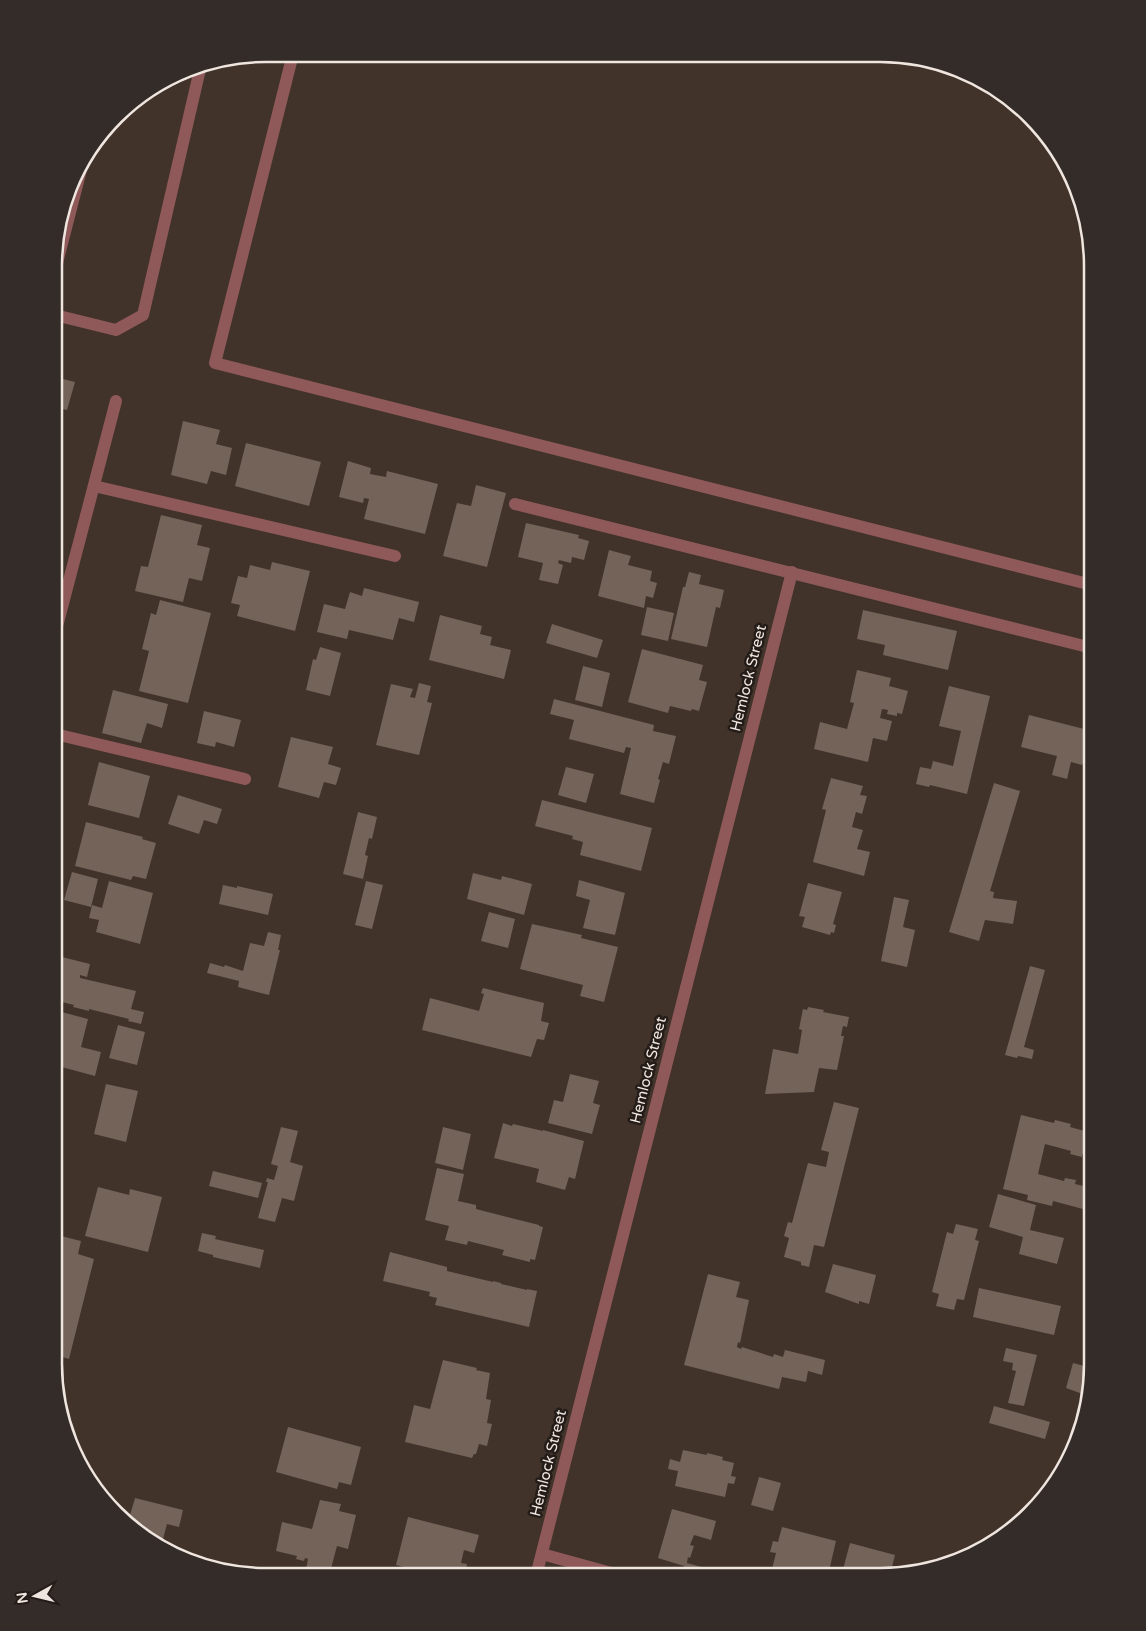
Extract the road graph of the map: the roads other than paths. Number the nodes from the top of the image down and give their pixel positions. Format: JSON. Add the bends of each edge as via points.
{"nodes":[{"id":1,"x":291,"y":63,"type":"edge"},
{"id":2,"x":199,"y":74,"type":"edge"},
{"id":3,"x":73,"y":202,"type":"edge"},
{"id":4,"x":66,"y":230,"type":"edge"},
{"id":5,"x":62,"y":316,"type":"edge"},
{"id":6,"x":116,"y":401,"type":"dead end"},
{"id":7,"x":94,"y":486,"type":"junction"},
{"id":8,"x":514,"y":504,"type":"dead end"},
{"id":9,"x":395,"y":556,"type":"dead end"},
{"id":10,"x":792,"y":572,"type":"junction"},
{"id":11,"x":1084,"y":583,"type":"edge"},
{"id":12,"x":62,"y":607,"type":"edge"},
{"id":13,"x":1084,"y":646,"type":"edge"},
{"id":14,"x":62,"y":736,"type":"edge"},
{"id":15,"x":245,"y":779,"type":"dead end"},
{"id":16,"x":542,"y":1554,"type":"junction"},
{"id":17,"x":538,"y":1568,"type":"edge"},
{"id":18,"x":595,"y":1568,"type":"edge"}],
"edges":[{"from":1,"to":11,"type":"street","via":[[214,363]]},
{"from":2,"to":5,"type":"street","via":[[143,315],[116,330]]},
{"from":3,"to":4,"type":"street"},
{"from":6,"to":7,"type":"street"},
{"from":7,"to":9,"type":"street"},
{"from":7,"to":12,"type":"street"},
{"from":8,"to":10,"type":"street"},
{"from":10,"to":13,"type":"street"},
{"from":10,"to":16,"type":"street","name":"Hemlock Street"},
{"from":14,"to":15,"type":"street"},
{"from":16,"to":17,"type":"street","name":"Hemlock Street"},
{"from":16,"to":18,"type":"street"}]}
